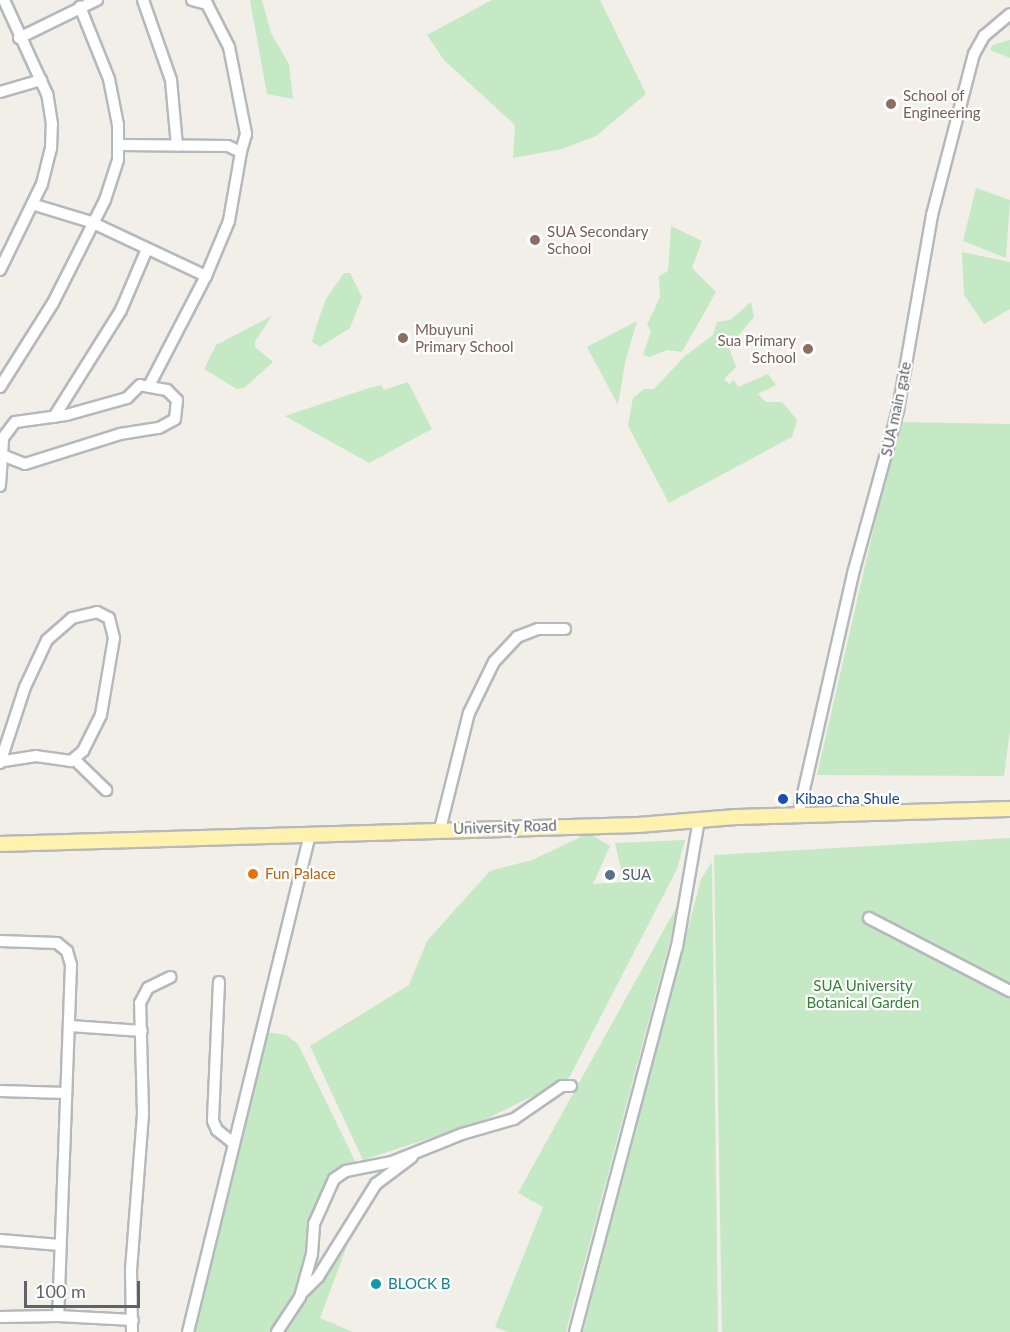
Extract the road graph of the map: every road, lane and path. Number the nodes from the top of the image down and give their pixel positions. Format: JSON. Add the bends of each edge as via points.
{"nodes":[{"id":1,"x":3,"y":0,"type":"edge"},
{"id":2,"x":97,"y":0,"type":"edge"},
{"id":3,"x":143,"y":0,"type":"edge"},
{"id":4,"x":192,"y":0,"type":"edge"},
{"id":5,"x":80,"y":7,"type":"junction"},
{"id":6,"x":1010,"y":14,"type":"edge"},
{"id":7,"x":19,"y":38,"type":"junction"},
{"id":8,"x":41,"y":80,"type":"junction"},
{"id":9,"x":0,"y":92,"type":"edge"},
{"id":10,"x":120,"y":145,"type":"junction"},
{"id":11,"x":177,"y":146,"type":"junction"},
{"id":12,"x":241,"y":152,"type":"junction"},
{"id":13,"x":35,"y":205,"type":"junction"},
{"id":14,"x":91,"y":222,"type":"junction"},
{"id":15,"x":147,"y":249,"type":"junction"},
{"id":16,"x":0,"y":270,"type":"edge"},
{"id":17,"x":206,"y":276,"type":"junction"},
{"id":18,"x":149,"y":386,"type":"junction"},
{"id":19,"x":0,"y":387,"type":"edge"},
{"id":20,"x":54,"y":417,"type":"junction"},
{"id":21,"x":3,"y":426,"type":"edge"},
{"id":22,"x":1,"y":457,"type":"edge"},
{"id":23,"x":0,"y":486,"type":"edge"},
{"id":24,"x":565,"y":629,"type":"dead end"},
{"id":25,"x":74,"y":759,"type":"junction"},
{"id":26,"x":0,"y":762,"type":"edge"},
{"id":27,"x":106,"y":790,"type":"dead end"},
{"id":28,"x":1010,"y":809,"type":"edge"},
{"id":29,"x":798,"y":816,"type":"junction"},
{"id":30,"x":699,"y":820,"type":"junction"},
{"id":31,"x":440,"y":829,"type":"junction"},
{"id":32,"x":310,"y":834,"type":"junction"},
{"id":33,"x":0,"y":844,"type":"edge"},
{"id":34,"x":869,"y":918,"type":"dead end"},
{"id":35,"x":0,"y":941,"type":"edge"},
{"id":36,"x":171,"y":977,"type":"dead end"},
{"id":37,"x":219,"y":982,"type":"dead end"},
{"id":38,"x":1010,"y":991,"type":"edge"},
{"id":39,"x":70,"y":1026,"type":"junction"},
{"id":40,"x":142,"y":1031,"type":"junction"},
{"id":41,"x":572,"y":1086,"type":"dead end"},
{"id":42,"x":0,"y":1091,"type":"edge"},
{"id":43,"x":66,"y":1093,"type":"junction"},
{"id":44,"x":232,"y":1143,"type":"junction"},
{"id":45,"x":415,"y":1153,"type":"junction"},
{"id":46,"x":0,"y":1240,"type":"edge"},
{"id":47,"x":60,"y":1245,"type":"junction"},
{"id":48,"x":302,"y":1292,"type":"junction"},
{"id":49,"x":58,"y":1316,"type":"junction"},
{"id":50,"x":0,"y":1317,"type":"edge"},
{"id":51,"x":133,"y":1320,"type":"junction"},
{"id":52,"x":132,"y":1332,"type":"edge"},
{"id":53,"x":188,"y":1332,"type":"edge"},
{"id":54,"x":277,"y":1332,"type":"edge"},
{"id":55,"x":575,"y":1332,"type":"edge"}],
"edges":[{"from":1,"to":7,"type":"street"},
{"from":2,"to":5,"type":"street"},
{"from":3,"to":11,"type":"street","via":[[171,80]]},
{"from":4,"to":12,"type":"street","via":[[207,4],[229,47],[246,134]]},
{"from":5,"to":7,"type":"street"},
{"from":5,"to":10,"type":"street","via":[[109,79]]},
{"from":6,"to":29,"type":"street","name":"SUA main gate","via":[[984,36],[974,54],[932,215],[898,410],[854,570]]},
{"from":7,"to":8,"type":"street"},
{"from":8,"to":9,"type":"street"},
{"from":8,"to":13,"type":"street","via":[[52,124],[51,149]]},
{"from":10,"to":11,"type":"street"},
{"from":10,"to":14,"type":"street","via":[[105,200]]},
{"from":11,"to":12,"type":"street","via":[[228,146]]},
{"from":12,"to":17,"type":"street","via":[[229,221]]},
{"from":13,"to":14,"type":"street"},
{"from":13,"to":16,"type":"street"},
{"from":14,"to":15,"type":"street"},
{"from":14,"to":19,"type":"street","via":[[53,303]]},
{"from":15,"to":17,"type":"street"},
{"from":15,"to":20,"type":"street","via":[[121,310]]},
{"from":17,"to":18,"type":"street"},
{"from":18,"to":20,"type":"street","via":[[140,385],[127,398]]},
{"from":18,"to":22,"type":"street","via":[[167,390],[177,400],[175,419],[159,428],[120,434],[25,464]]},
{"from":20,"to":21,"type":"street"},
{"from":21,"to":22,"type":"street"},
{"from":22,"to":23,"type":"street"},
{"from":24,"to":31,"type":"street","via":[[538,629],[517,637],[494,662],[469,713]]},
{"from":25,"to":26,"type":"street","via":[[24,756]]},
{"from":25,"to":26,"type":"street","via":[[99,724],[113,653],[113,622],[97,612],[65,621],[47,640],[17,707]]},
{"from":25,"to":27,"type":"street"},
{"from":28,"to":29,"type":"main road","name":"University Road"},
{"from":29,"to":30,"type":"main road","name":"University Road"},
{"from":30,"to":31,"type":"main road","name":"University Road"},
{"from":30,"to":55,"type":"street","via":[[677,947]]},
{"from":31,"to":32,"type":"main road","name":"University Road"},
{"from":32,"to":33,"type":"main road","name":"University Road"},
{"from":32,"to":44,"type":"street","via":[[250,1085]]},
{"from":34,"to":38,"type":"street"},
{"from":35,"to":39,"type":"street","via":[[63,946],[70,964]]},
{"from":36,"to":40,"type":"street","via":[[143,994]]},
{"from":37,"to":44,"type":"street","via":[[213,1121]]},
{"from":39,"to":40,"type":"street"},
{"from":39,"to":43,"type":"street"},
{"from":40,"to":51,"type":"street","via":[[143,1114],[131,1259]]},
{"from":41,"to":45,"type":"street","via":[[562,1086],[514,1119]]},
{"from":42,"to":43,"type":"street"},
{"from":43,"to":47,"type":"street"},
{"from":44,"to":53,"type":"street"},
{"from":45,"to":48,"type":"street","via":[[376,1184],[318,1276]]},
{"from":45,"to":48,"type":"street","via":[[392,1162],[360,1167],[334,1179],[314,1224],[312,1254]]},
{"from":46,"to":47,"type":"street"},
{"from":47,"to":49,"type":"street"},
{"from":48,"to":54,"type":"street"},
{"from":49,"to":50,"type":"street"},
{"from":49,"to":51,"type":"street"},
{"from":51,"to":52,"type":"street"}]}
